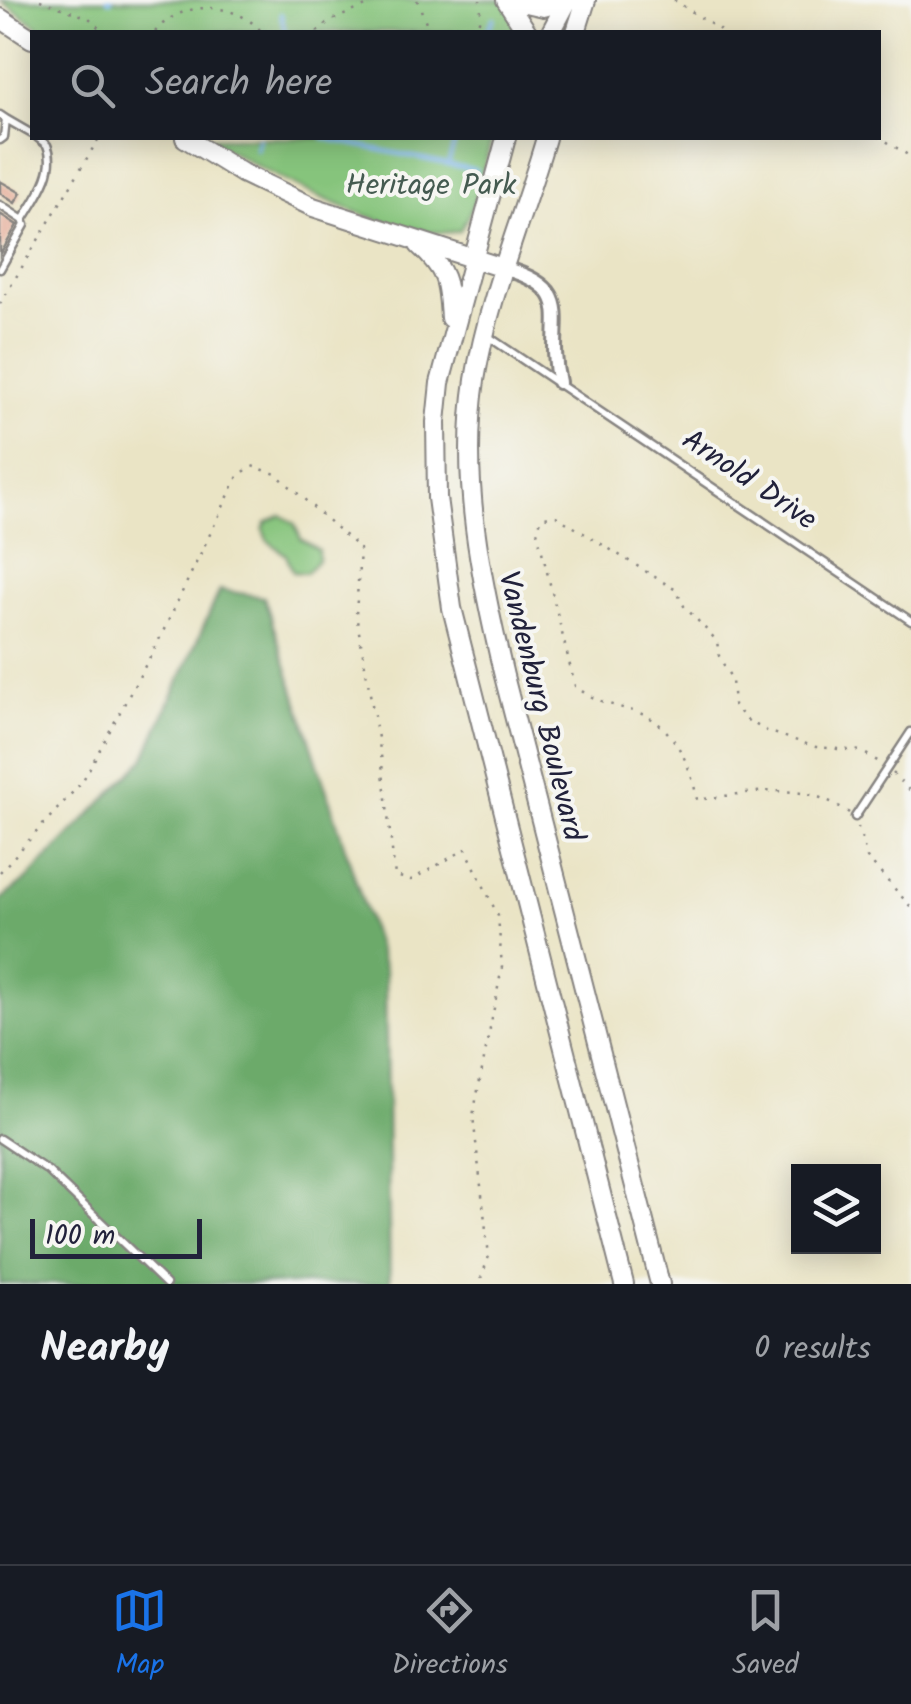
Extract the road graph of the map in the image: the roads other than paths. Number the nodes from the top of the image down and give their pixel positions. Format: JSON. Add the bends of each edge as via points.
{"nodes":[{"id":1,"x":567,"y":0,"type":"edge"},
{"id":2,"x":586,"y":0,"type":"edge"},
{"id":3,"x":511,"y":4,"type":"edge"},
{"id":4,"x":0,"y":18,"type":"edge"},
{"id":5,"x":517,"y":30,"type":"edge"},
{"id":6,"x":526,"y":30,"type":"edge"},
{"id":7,"x":551,"y":30,"type":"edge"},
{"id":8,"x":577,"y":30,"type":"edge"},
{"id":9,"x":30,"y":38,"type":"edge"},
{"id":10,"x":3,"y":117,"type":"edge"},
{"id":11,"x":30,"y":133,"type":"edge"},
{"id":12,"x":0,"y":140,"type":"edge"},
{"id":13,"x":41,"y":140,"type":"edge"},
{"id":14,"x":188,"y":140,"type":"edge"},
{"id":15,"x":505,"y":140,"type":"edge"},
{"id":16,"x":545,"y":140,"type":"edge"},
{"id":17,"x":0,"y":205,"type":"edge"},
{"id":18,"x":23,"y":220,"type":"junction"},
{"id":19,"x":414,"y":242,"type":"junction"},
{"id":20,"x":472,"y":259,"type":"junction"},
{"id":21,"x":0,"y":269,"type":"edge"},
{"id":22,"x":506,"y":269,"type":"junction"},
{"id":23,"x":450,"y":334,"type":"junction"},
{"id":24,"x":486,"y":334,"type":"junction"},
{"id":25,"x":559,"y":382,"type":"junction"},
{"id":26,"x":911,"y":620,"type":"edge"},
{"id":27,"x":911,"y":732,"type":"edge"},
{"id":28,"x":856,"y":817,"type":"road end"},
{"id":29,"x":574,"y":948,"type":"junction"},
{"id":30,"x":540,"y":958,"type":"junction"},
{"id":31,"x":0,"y":1139,"type":"edge"},
{"id":32,"x":166,"y":1284,"type":"edge"},
{"id":33,"x":624,"y":1284,"type":"edge"},
{"id":34,"x":660,"y":1284,"type":"edge"}],
"edges":[{"from":1,"to":3,"type":"main road","via":[[544,7]]},
{"from":1,"to":7,"type":"main road"},
{"from":2,"to":8,"type":"main road"},
{"from":3,"to":5,"type":"main road"},
{"from":3,"to":6,"type":"main road"},
{"from":4,"to":9,"type":"main road"},
{"from":10,"to":11,"type":"lane"},
{"from":10,"to":12,"type":"lane"},
{"from":13,"to":18,"type":"lane","via":[[48,145],[50,167]]},
{"from":14,"to":19,"type":"main road","via":[[313,207]]},
{"from":15,"to":20,"type":"main road","name":"Vandenburg Boulevard"},
{"from":16,"to":22,"type":"main road","name":"Vandenburg Boulevard"},
{"from":17,"to":18,"type":"lane"},
{"from":18,"to":21,"type":"lane"},
{"from":19,"to":20,"type":"main road"},
{"from":19,"to":23,"type":"main road","via":[[447,280]]},
{"from":20,"to":22,"type":"main road"},
{"from":20,"to":23,"type":"main road","name":"Vandenburg Boulevard"},
{"from":22,"to":24,"type":"main road","name":"Vandenburg Boulevard"},
{"from":22,"to":25,"type":"street","via":[[535,278],[553,298]]},
{"from":23,"to":30,"type":"main road","name":"Vandenburg Boulevard","via":[[436,422],[444,558]]},
{"from":24,"to":25,"type":"lane","name":"Arnold Drive"},
{"from":24,"to":29,"type":"main road","name":"Vandenburg Boulevard","via":[[472,420],[478,560]]},
{"from":25,"to":26,"type":"lane","name":"Arnold Drive"},
{"from":27,"to":28,"type":"lane"},
{"from":29,"to":30,"type":"main road"},
{"from":29,"to":34,"type":"main road","name":"Vandenburg Boulevard"},
{"from":30,"to":33,"type":"main road","name":"Vandenburg Boulevard"},
{"from":31,"to":32,"type":"lane","via":[[48,1171]]}]}
